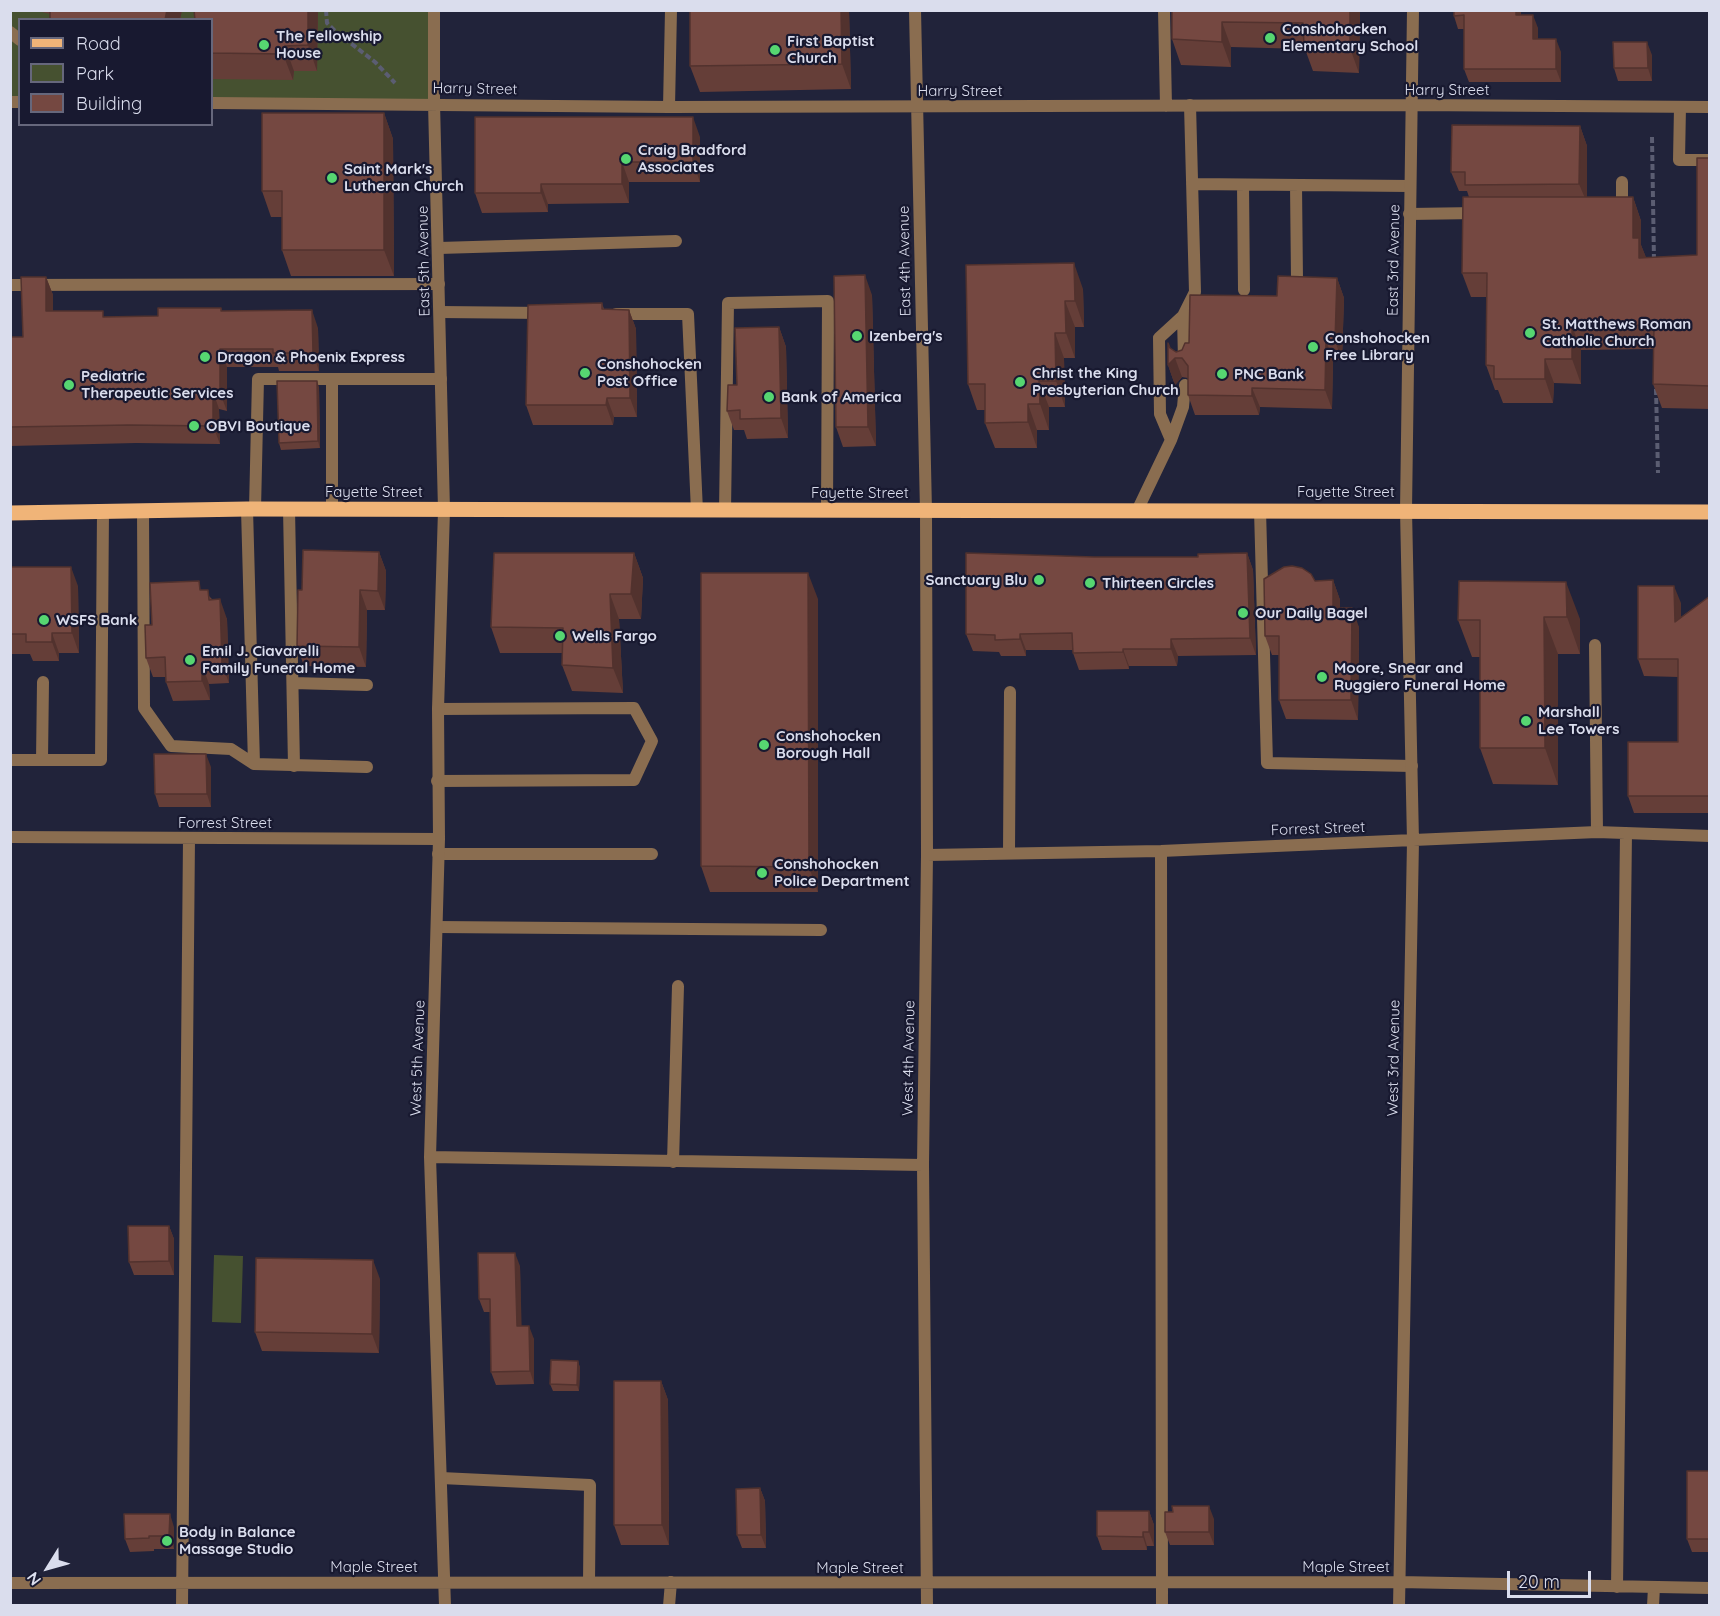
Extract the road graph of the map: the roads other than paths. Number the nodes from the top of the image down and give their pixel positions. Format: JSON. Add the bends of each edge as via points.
{"nodes":[{"id":1,"x":434,"y":10,"type":"edge"},
{"id":2,"x":671,"y":10,"type":"edge"},
{"id":3,"x":915,"y":10,"type":"edge"},
{"id":4,"x":1164,"y":10,"type":"edge"},
{"id":5,"x":1413,"y":10,"type":"edge"},
{"id":6,"x":213,"y":103,"type":"edge"},
{"id":7,"x":434,"y":103,"type":"junction"},
{"id":8,"x":1191,"y":105,"type":"junction"},
{"id":9,"x":1411,"y":105,"type":"junction"},
{"id":10,"x":916,"y":106,"type":"junction"},
{"id":11,"x":1166,"y":106,"type":"junction"},
{"id":12,"x":669,"y":107,"type":"junction"},
{"id":13,"x":1680,"y":107,"type":"junction"},
{"id":14,"x":1710,"y":107,"type":"edge"},
{"id":15,"x":1710,"y":160,"type":"edge"},
{"id":16,"x":1622,"y":182,"type":"dead end"},
{"id":17,"x":1192,"y":184,"type":"junction"},
{"id":18,"x":1243,"y":185,"type":"junction"},
{"id":19,"x":1296,"y":185,"type":"junction"},
{"id":20,"x":1410,"y":186,"type":"junction"},
{"id":21,"x":1610,"y":211,"type":"edge"},
{"id":22,"x":1491,"y":212,"type":"edge"},
{"id":23,"x":1409,"y":214,"type":"junction"},
{"id":24,"x":676,"y":241,"type":"dead end"},
{"id":25,"x":439,"y":248,"type":"junction"},
{"id":26,"x":1297,"y":280,"type":"edge"},
{"id":27,"x":439,"y":284,"type":"junction"},
{"id":28,"x":10,"y":285,"type":"edge"},
{"id":29,"x":1244,"y":290,"type":"dead end"},
{"id":30,"x":440,"y":312,"type":"junction"},
{"id":31,"x":558,"y":313,"type":"edge"},
{"id":32,"x":605,"y":314,"type":"edge"},
{"id":33,"x":1183,"y":316,"type":"junction"},
{"id":34,"x":1184,"y":363,"type":"edge"},
{"id":35,"x":332,"y":379,"type":"junction"},
{"id":36,"x":441,"y":379,"type":"junction"},
{"id":37,"x":1185,"y":385,"type":"edge"},
{"id":38,"x":1172,"y":440,"type":"junction"},
{"id":39,"x":251,"y":509,"type":"junction"},
{"id":40,"x":289,"y":509,"type":"junction"},
{"id":41,"x":332,"y":510,"type":"junction"},
{"id":42,"x":444,"y":510,"type":"junction"},
{"id":43,"x":1260,"y":510,"type":"junction"},
{"id":44,"x":1406,"y":510,"type":"junction"},
{"id":45,"x":142,"y":511,"type":"junction"},
{"id":46,"x":697,"y":511,"type":"junction"},
{"id":47,"x":724,"y":511,"type":"junction"},
{"id":48,"x":827,"y":511,"type":"junction"},
{"id":49,"x":926,"y":511,"type":"junction"},
{"id":50,"x":1137,"y":511,"type":"junction"},
{"id":51,"x":103,"y":512,"type":"junction"},
{"id":52,"x":1710,"y":512,"type":"edge"},
{"id":53,"x":10,"y":513,"type":"edge"},
{"id":54,"x":1594,"y":645,"type":"dead end"},
{"id":55,"x":43,"y":682,"type":"dead end"},
{"id":56,"x":293,"y":683,"type":"junction"},
{"id":57,"x":367,"y":685,"type":"dead end"},
{"id":58,"x":1010,"y":692,"type":"dead end"},
{"id":59,"x":438,"y":709,"type":"junction"},
{"id":60,"x":10,"y":760,"type":"edge"},
{"id":61,"x":42,"y":760,"type":"junction"},
{"id":62,"x":254,"y":764,"type":"junction"},
{"id":63,"x":294,"y":766,"type":"junction"},
{"id":64,"x":1412,"y":766,"type":"junction"},
{"id":65,"x":367,"y":767,"type":"dead end"},
{"id":66,"x":438,"y":781,"type":"junction"},
{"id":67,"x":1597,"y":832,"type":"junction"},
{"id":68,"x":1626,"y":833,"type":"junction"},
{"id":69,"x":1710,"y":836,"type":"edge"},
{"id":70,"x":10,"y":837,"type":"edge"},
{"id":71,"x":189,"y":838,"type":"junction"},
{"id":72,"x":439,"y":839,"type":"junction"},
{"id":73,"x":1413,"y":841,"type":"junction"},
{"id":74,"x":1161,"y":851,"type":"junction"},
{"id":75,"x":1009,"y":853,"type":"junction"},
{"id":76,"x":438,"y":854,"type":"junction"},
{"id":77,"x":652,"y":854,"type":"dead end"},
{"id":78,"x":927,"y":855,"type":"junction"},
{"id":79,"x":437,"y":927,"type":"junction"},
{"id":80,"x":821,"y":930,"type":"dead end"},
{"id":81,"x":678,"y":986,"type":"dead end"},
{"id":82,"x":430,"y":1157,"type":"junction"},
{"id":83,"x":672,"y":1162,"type":"junction"},
{"id":84,"x":923,"y":1165,"type":"junction"},
{"id":85,"x":441,"y":1478,"type":"junction"},
{"id":86,"x":182,"y":1582,"type":"junction"},
{"id":87,"x":445,"y":1582,"type":"junction"},
{"id":88,"x":589,"y":1582,"type":"junction"},
{"id":89,"x":671,"y":1582,"type":"junction"},
{"id":90,"x":1162,"y":1582,"type":"junction"},
{"id":91,"x":1399,"y":1582,"type":"junction"},
{"id":92,"x":10,"y":1583,"type":"edge"},
{"id":93,"x":927,"y":1583,"type":"junction"},
{"id":94,"x":1617,"y":1587,"type":"junction"},
{"id":95,"x":1654,"y":1587,"type":"junction"},
{"id":96,"x":1710,"y":1588,"type":"edge"},
{"id":97,"x":182,"y":1605,"type":"edge"},
{"id":98,"x":445,"y":1605,"type":"edge"},
{"id":99,"x":669,"y":1605,"type":"edge"},
{"id":100,"x":927,"y":1605,"type":"edge"},
{"id":101,"x":1162,"y":1605,"type":"edge"},
{"id":102,"x":1399,"y":1605,"type":"edge"},
{"id":103,"x":1653,"y":1605,"type":"edge"}],
"edges":[{"from":1,"to":7,"type":"street","name":"East 5th Avenue"},
{"from":2,"to":12,"type":"street"},
{"from":3,"to":10,"type":"street","name":"East 4th Avenue"},
{"from":4,"to":11,"type":"street"},
{"from":5,"to":9,"type":"street","name":"East 3rd Avenue"},
{"from":6,"to":7,"type":"street","name":"Harry Street"},
{"from":7,"to":12,"type":"street","name":"Harry Street"},
{"from":7,"to":25,"type":"street","name":"East 5th Avenue"},
{"from":8,"to":9,"type":"street","name":"Harry Street"},
{"from":8,"to":11,"type":"street","name":"Harry Street"},
{"from":8,"to":17,"type":"street"},
{"from":9,"to":13,"type":"street","name":"Harry Street"},
{"from":9,"to":20,"type":"street","name":"East 3rd Avenue"},
{"from":10,"to":11,"type":"street","name":"Harry Street"},
{"from":10,"to":12,"type":"street","name":"Harry Street"},
{"from":10,"to":49,"type":"street","name":"East 4th Avenue"},
{"from":13,"to":14,"type":"street","name":"Harry Street"},
{"from":13,"to":15,"type":"street","via":[[1679,159]]},
{"from":16,"to":21,"type":"street","via":[[1622,211]]},
{"from":17,"to":18,"type":"street"},
{"from":17,"to":33,"type":"street","via":[[1195,292]]},
{"from":18,"to":19,"type":"street"},
{"from":18,"to":29,"type":"street"},
{"from":19,"to":20,"type":"street"},
{"from":19,"to":26,"type":"street"},
{"from":20,"to":23,"type":"street","name":"East 3rd Avenue"},
{"from":22,"to":23,"type":"street"},
{"from":23,"to":44,"type":"street","name":"East 3rd Avenue"},
{"from":24,"to":25,"type":"street"},
{"from":25,"to":27,"type":"street","name":"East 5th Avenue"},
{"from":27,"to":28,"type":"street"},
{"from":27,"to":30,"type":"street","name":"East 5th Avenue"},
{"from":30,"to":31,"type":"street"},
{"from":30,"to":36,"type":"street","name":"East 5th Avenue"},
{"from":32,"to":46,"type":"street","via":[[688,314]]},
{"from":33,"to":34,"type":"street"},
{"from":33,"to":38,"type":"street","via":[[1159,338],[1160,414]]},
{"from":35,"to":36,"type":"street"},
{"from":35,"to":39,"type":"street","via":[[258,379]]},
{"from":35,"to":41,"type":"street"},
{"from":36,"to":42,"type":"street","name":"East 5th Avenue"},
{"from":37,"to":38,"type":"street","via":[[1183,407]]},
{"from":38,"to":50,"type":"street"},
{"from":39,"to":40,"type":"main road","name":"Fayette Street"},
{"from":39,"to":45,"type":"main road","name":"Fayette Street"},
{"from":39,"to":62,"type":"street"},
{"from":40,"to":41,"type":"main road","name":"Fayette Street"},
{"from":40,"to":56,"type":"street"},
{"from":41,"to":42,"type":"main road","name":"Fayette Street"},
{"from":42,"to":46,"type":"main road","name":"Fayette Street"},
{"from":42,"to":59,"type":"street","name":"West 5th Avenue"},
{"from":43,"to":44,"type":"main road","name":"Fayette Street"},
{"from":43,"to":50,"type":"main road","name":"Fayette Street"},
{"from":43,"to":64,"type":"street","via":[[1267,763]]},
{"from":44,"to":52,"type":"main road","name":"Fayette Street"},
{"from":44,"to":64,"type":"street","name":"West 3rd Avenue"},
{"from":45,"to":51,"type":"main road","name":"Fayette Street"},
{"from":45,"to":62,"type":"street","via":[[144,708],[171,746],[231,749]]},
{"from":46,"to":47,"type":"main road","name":"Fayette Street"},
{"from":47,"to":48,"type":"main road","name":"Fayette Street"},
{"from":47,"to":48,"type":"street","via":[[728,303],[828,302]]},
{"from":48,"to":49,"type":"main road","name":"Fayette Street"},
{"from":49,"to":50,"type":"main road","name":"Fayette Street"},
{"from":49,"to":78,"type":"street","name":"West 4th Avenue"},
{"from":51,"to":53,"type":"main road","name":"Fayette Street"},
{"from":51,"to":61,"type":"street","via":[[101,760]]},
{"from":54,"to":67,"type":"street"},
{"from":55,"to":61,"type":"street"},
{"from":56,"to":57,"type":"street"},
{"from":56,"to":63,"type":"street"},
{"from":58,"to":75,"type":"street"},
{"from":59,"to":66,"type":"street","name":"West 5th Avenue"},
{"from":59,"to":66,"type":"street","via":[[634,708],[652,741],[634,780]]},
{"from":60,"to":61,"type":"street"},
{"from":62,"to":63,"type":"street"},
{"from":63,"to":65,"type":"street"},
{"from":64,"to":73,"type":"street","name":"West 3rd Avenue"},
{"from":66,"to":72,"type":"street","name":"West 5th Avenue"},
{"from":67,"to":68,"type":"street","name":"Forrest Street"},
{"from":67,"to":73,"type":"street","name":"Forrest Street"},
{"from":68,"to":69,"type":"street","name":"Forrest Street"},
{"from":68,"to":94,"type":"street"},
{"from":70,"to":71,"type":"street","name":"Forrest Street"},
{"from":71,"to":72,"type":"street","name":"Forrest Street"},
{"from":71,"to":86,"type":"street"},
{"from":72,"to":76,"type":"street","name":"West 5th Avenue"},
{"from":73,"to":74,"type":"street","name":"Forrest Street"},
{"from":73,"to":91,"type":"street","name":"West 3rd Avenue"},
{"from":74,"to":75,"type":"street","name":"Forrest Street"},
{"from":74,"to":90,"type":"street"},
{"from":75,"to":78,"type":"street","name":"Forrest Street"},
{"from":76,"to":77,"type":"street"},
{"from":76,"to":79,"type":"street","name":"West 5th Avenue"},
{"from":78,"to":84,"type":"street","name":"West 4th Avenue"},
{"from":79,"to":80,"type":"street"},
{"from":79,"to":82,"type":"street","name":"West 5th Avenue"},
{"from":81,"to":83,"type":"street"},
{"from":82,"to":83,"type":"street"},
{"from":82,"to":85,"type":"street","name":"West 5th Avenue"},
{"from":83,"to":84,"type":"street"},
{"from":84,"to":93,"type":"street","name":"West 4th Avenue"},
{"from":85,"to":87,"type":"street","name":"West 5th Avenue"},
{"from":85,"to":88,"type":"street","via":[[590,1485]]},
{"from":86,"to":87,"type":"street","name":"Maple Street"},
{"from":86,"to":92,"type":"street","name":"Maple Street"},
{"from":86,"to":97,"type":"street"},
{"from":87,"to":88,"type":"street","name":"Maple Street"},
{"from":87,"to":98,"type":"street","name":"West 5th Avenue"},
{"from":88,"to":89,"type":"street","name":"Maple Street"},
{"from":89,"to":93,"type":"street","name":"Maple Street"},
{"from":89,"to":99,"type":"street"},
{"from":90,"to":91,"type":"street","name":"Maple Street"},
{"from":90,"to":93,"type":"street","name":"Maple Street"},
{"from":90,"to":101,"type":"street"},
{"from":91,"to":94,"type":"street","name":"Maple Street"},
{"from":91,"to":102,"type":"street","name":"West 3rd Avenue"},
{"from":93,"to":100,"type":"street","name":"West 4th Avenue"},
{"from":94,"to":95,"type":"street","name":"Maple Street"},
{"from":95,"to":96,"type":"street","name":"Maple Street"},
{"from":95,"to":103,"type":"street"}]}
